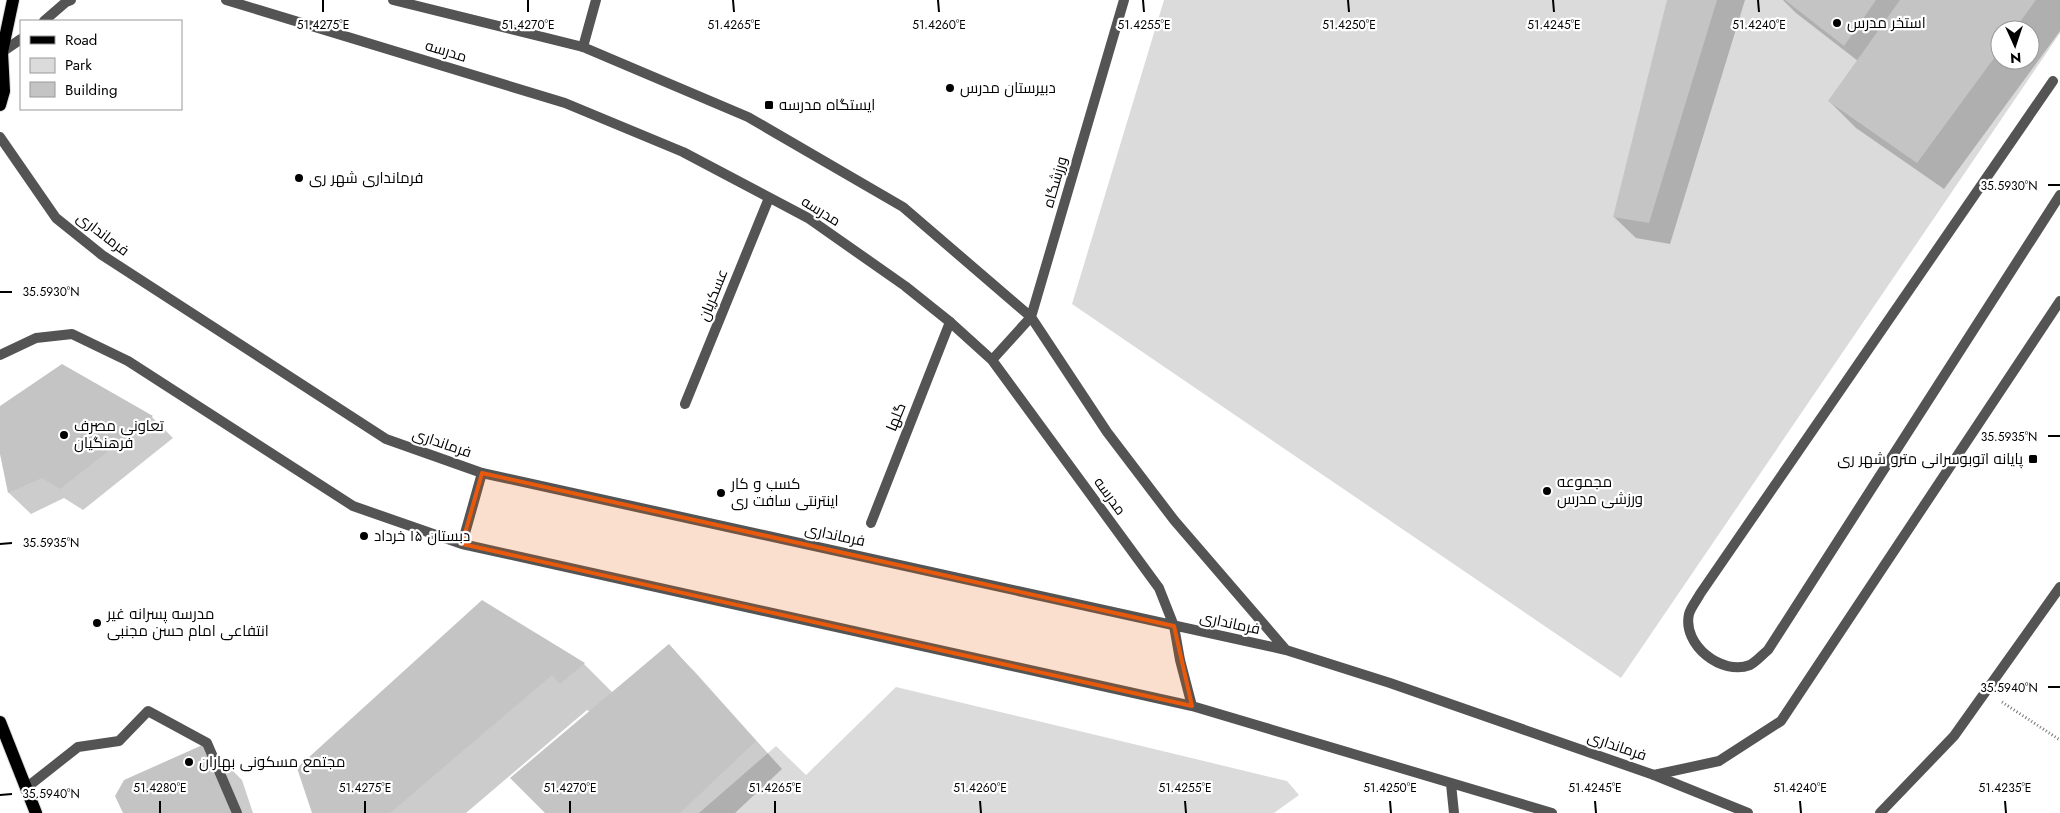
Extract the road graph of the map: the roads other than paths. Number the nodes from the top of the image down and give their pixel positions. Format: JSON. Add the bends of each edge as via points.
{"nodes":[{"id":1,"x":13,"y":0,"type":"edge"},
{"id":2,"x":70,"y":0,"type":"edge"},
{"id":3,"x":226,"y":0,"type":"edge"},
{"id":4,"x":393,"y":0,"type":"edge"},
{"id":5,"x":596,"y":0,"type":"edge"},
{"id":6,"x":1124,"y":0,"type":"edge"},
{"id":7,"x":45,"y":20,"type":"edge"},
{"id":8,"x":20,"y":40,"type":"edge"},
{"id":9,"x":583,"y":46,"type":"junction"},
{"id":10,"x":1,"y":51,"type":"edge"},
{"id":11,"x":2053,"y":82,"type":"dead end"},
{"id":12,"x":0,"y":105,"type":"edge"},
{"id":13,"x":0,"y":138,"type":"edge"},
{"id":14,"x":2060,"y":195,"type":"edge"},
{"id":15,"x":770,"y":198,"type":"junction"},
{"id":16,"x":2060,"y":301,"type":"edge"},
{"id":17,"x":1031,"y":317,"type":"junction"},
{"id":18,"x":950,"y":322,"type":"junction"},
{"id":19,"x":0,"y":356,"type":"edge"},
{"id":20,"x":992,"y":360,"type":"junction"},
{"id":21,"x":685,"y":404,"type":"dead end"},
{"id":22,"x":482,"y":473,"type":"junction"},
{"id":23,"x":871,"y":523,"type":"dead end"},
{"id":24,"x":462,"y":544,"type":"junction"},
{"id":25,"x":2060,"y":587,"type":"edge"},
{"id":26,"x":1174,"y":626,"type":"junction"},
{"id":27,"x":1286,"y":650,"type":"junction"},
{"id":28,"x":1192,"y":706,"type":"junction"},
{"id":29,"x":0,"y":722,"type":"edge"},
{"id":30,"x":1654,"y":775,"type":"junction"},
{"id":31,"x":1451,"y":784,"type":"junction"},
{"id":32,"x":26,"y":788,"type":"junction"},
{"id":33,"x":36,"y":813,"type":"edge"},
{"id":34,"x":237,"y":813,"type":"edge"},
{"id":35,"x":1454,"y":813,"type":"edge"},
{"id":36,"x":1552,"y":813,"type":"edge"},
{"id":37,"x":1748,"y":813,"type":"edge"},
{"id":38,"x":1880,"y":813,"type":"edge"}],
"edges":[{"from":1,"to":10,"type":"main road"},
{"from":2,"to":7,"type":"street"},
{"from":3,"to":15,"type":"street","name":"مدرسه","via":[[565,103],[683,152]]},
{"from":4,"to":9,"type":"street"},
{"from":5,"to":9,"type":"street"},
{"from":6,"to":17,"type":"street","name":"ورزشگاه"},
{"from":8,"to":10,"type":"street"},
{"from":9,"to":17,"type":"street","via":[[748,117],[903,207]]},
{"from":10,"to":12,"type":"main road","via":[[4,91]]},
{"from":11,"to":14,"type":"street","via":[[1700,594],[1689,614],[1689,629],[1698,646],[1715,663],[1734,668],[1750,665],[1768,650]]},
{"from":13,"to":22,"type":"street","name":"فرمانداری","via":[[56,218],[102,254],[386,440]]},
{"from":15,"to":18,"type":"street","name":"مدرسه","via":[[808,218]]},
{"from":15,"to":21,"type":"street","name":"عسکریان"},
{"from":16,"to":30,"type":"street","via":[[1781,721],[1719,761]]},
{"from":17,"to":20,"type":"street","name":"ورزشگاه"},
{"from":17,"to":27,"type":"street","via":[[1107,432],[1174,520]]},
{"from":18,"to":20,"type":"street","name":"مدرسه"},
{"from":18,"to":23,"type":"street","name":"گلها"},
{"from":19,"to":24,"type":"street","via":[[36,338],[72,334],[128,361],[353,506]]},
{"from":20,"to":26,"type":"street","name":"مدرسه","via":[[1160,588]]},
{"from":22,"to":24,"type":"street"},
{"from":22,"to":26,"type":"street","name":"فرمانداری"},
{"from":24,"to":28,"type":"street"},
{"from":25,"to":38,"type":"street","via":[[1954,736]]},
{"from":26,"to":27,"type":"street","name":"فرمانداری"},
{"from":26,"to":28,"type":"street","name":"مدرسه"},
{"from":27,"to":30,"type":"street","name":"فرمانداری"},
{"from":28,"to":31,"type":"street"},
{"from":29,"to":32,"type":"main road"},
{"from":30,"to":37,"type":"street","name":"فرمانداری"},
{"from":31,"to":35,"type":"street"},
{"from":31,"to":36,"type":"street"},
{"from":32,"to":33,"type":"main road"},
{"from":32,"to":34,"type":"street","via":[[78,747],[119,741],[148,710],[207,743]]}]}
